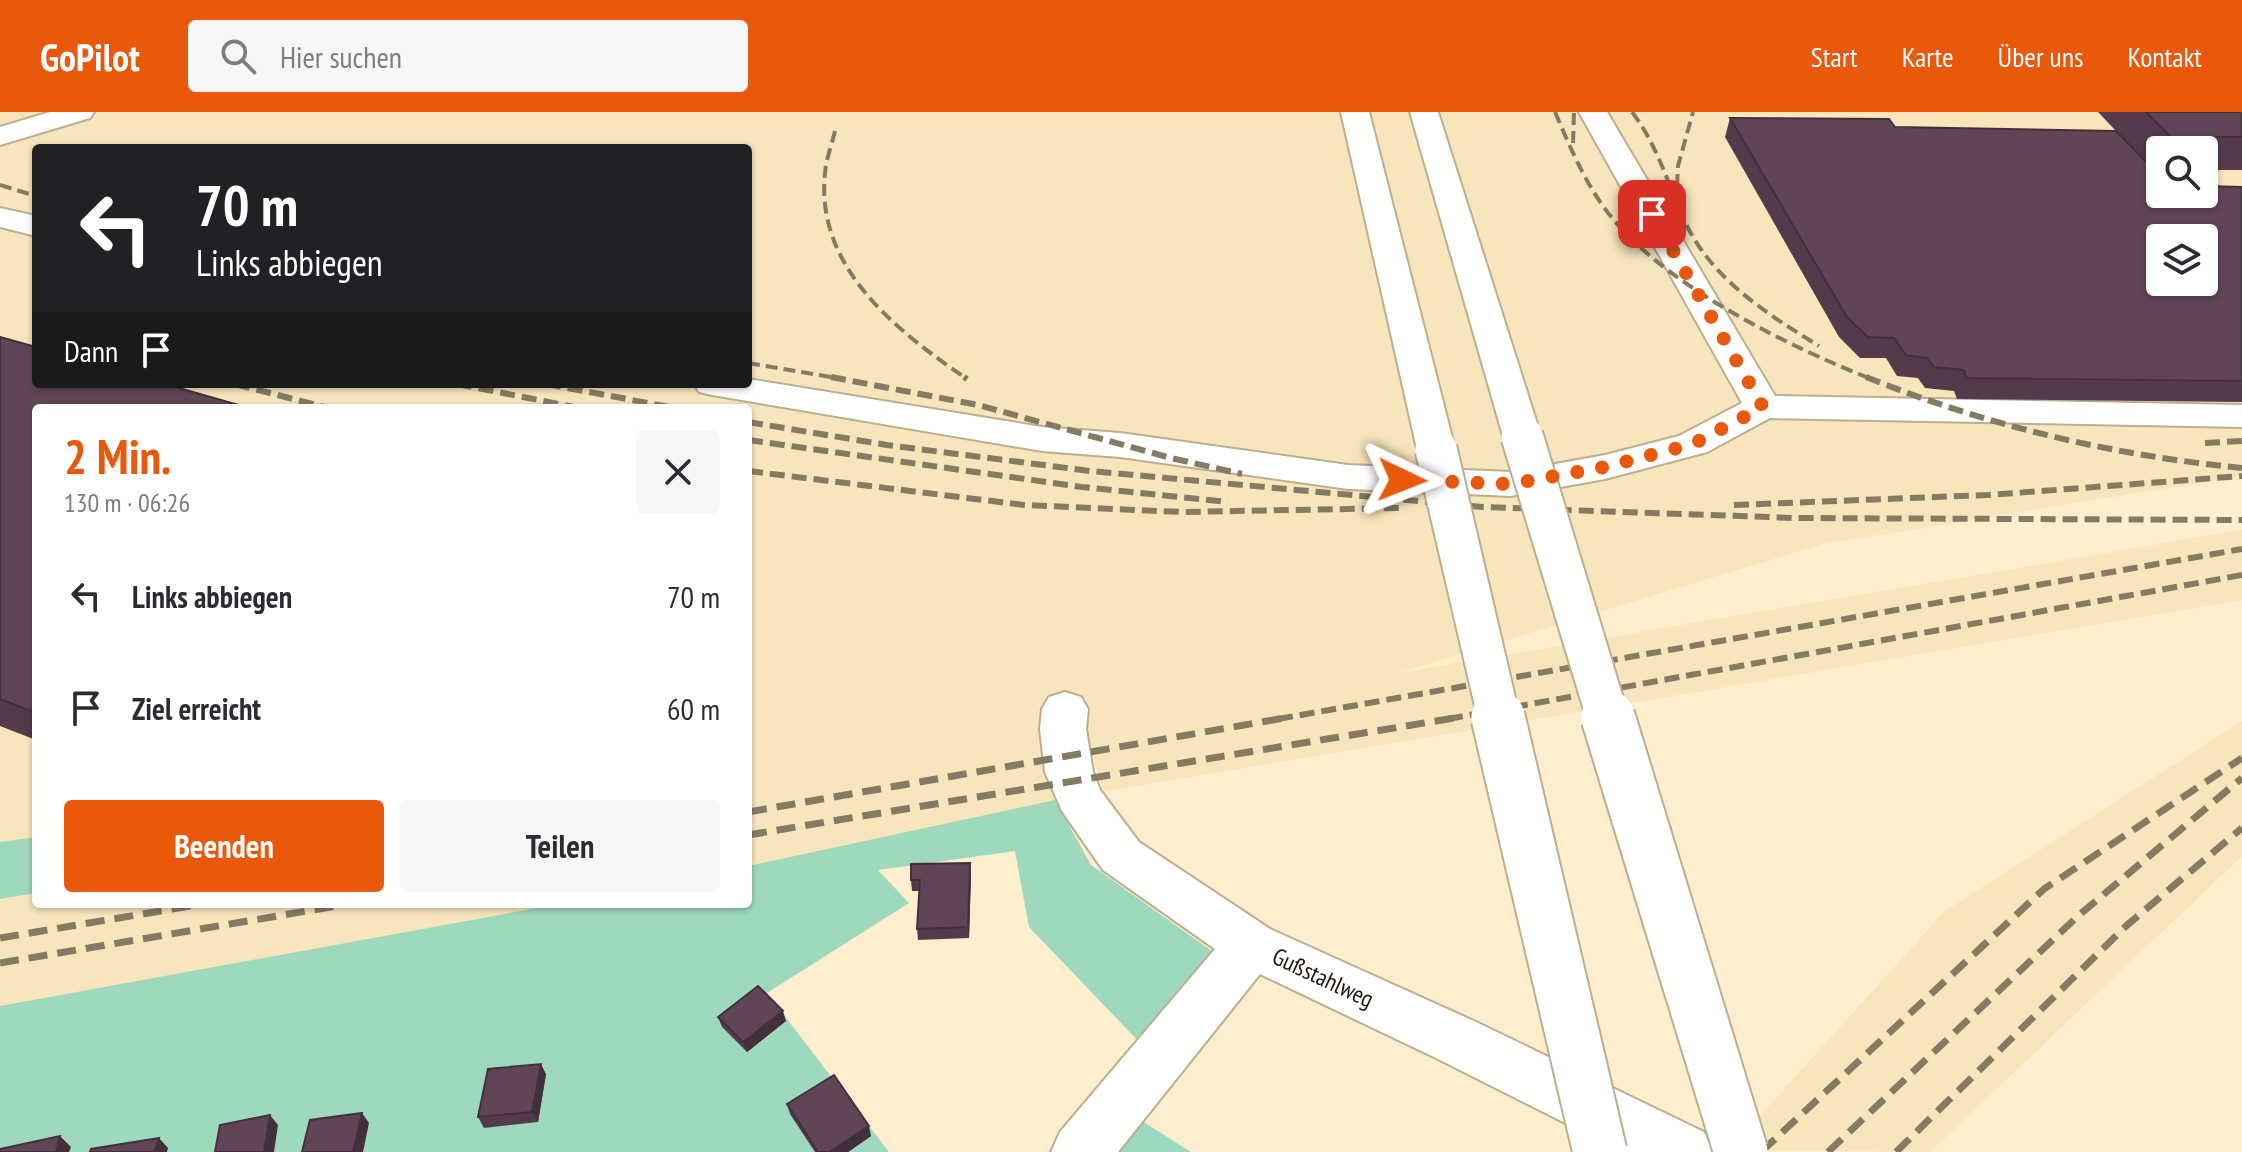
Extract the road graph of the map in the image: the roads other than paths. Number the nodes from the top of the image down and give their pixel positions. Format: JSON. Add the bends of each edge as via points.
{"nodes":[{"id":1,"x":80,"y":112,"type":"edge"},
{"id":2,"x":1355,"y":112,"type":"edge"},
{"id":3,"x":1424,"y":112,"type":"edge"},
{"id":4,"x":1593,"y":112,"type":"edge"},
{"id":5,"x":0,"y":136,"type":"edge"},
{"id":6,"x":0,"y":217,"type":"edge"},
{"id":7,"x":32,"y":225,"type":"edge"},
{"id":8,"x":736,"y":388,"type":"edge"},
{"id":9,"x":1763,"y":407,"type":"junction"},
{"id":10,"x":2242,"y":416,"type":"edge"},
{"id":11,"x":1065,"y":709,"type":"dead end"},
{"id":12,"x":1251,"y":945,"type":"junction"},
{"id":13,"x":1081,"y":1152,"type":"edge"},
{"id":14,"x":1600,"y":1152,"type":"edge"},
{"id":15,"x":1683,"y":1152,"type":"edge"},
{"id":16,"x":1741,"y":1152,"type":"edge"}],
"edges":[{"from":1,"to":5,"type":"main road"},
{"from":2,"to":14,"type":"main road","bridge":true},
{"from":3,"to":16,"type":"main road","bridge":true},
{"from":4,"to":9,"type":"main road"},
{"from":6,"to":7,"type":"main road"},
{"from":8,"to":9,"type":"main road","via":[[1042,439],[1348,477],[1511,484],[1693,444]]},
{"from":9,"to":10,"type":"main road"},
{"from":11,"to":12,"type":"main road","name":"Gußstahlweg","via":[[1069,772],[1079,798],[1121,856]]},
{"from":12,"to":13,"type":"main road"},
{"from":12,"to":15,"type":"main road","name":"Gußstahlweg"}]}
